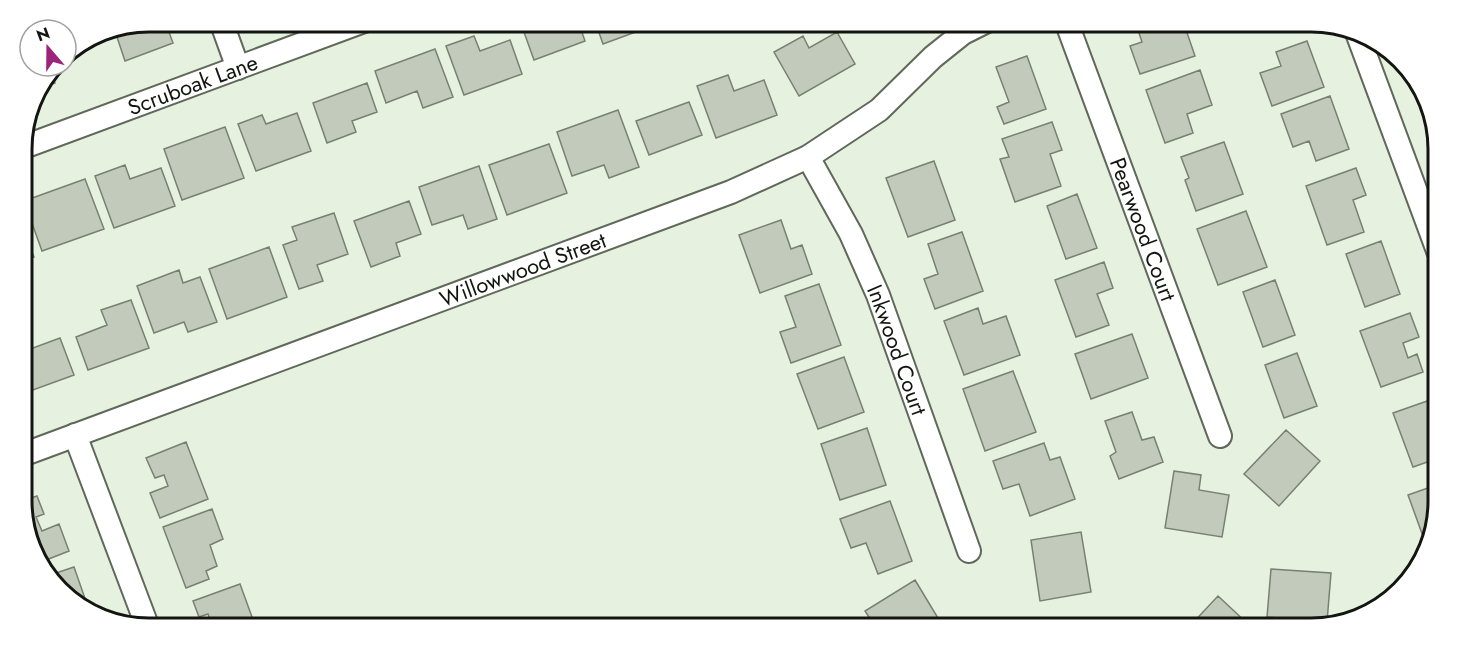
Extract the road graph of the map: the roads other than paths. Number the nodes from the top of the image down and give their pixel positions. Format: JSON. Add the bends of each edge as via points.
{"nodes":[{"id":1,"x":225,"y":32,"type":"edge"},
{"id":2,"x":335,"y":32,"type":"edge"},
{"id":3,"x":965,"y":32,"type":"edge"},
{"id":4,"x":1070,"y":32,"type":"edge"},
{"id":5,"x":1361,"y":42,"type":"edge"},
{"id":6,"x":238,"y":68,"type":"junction"},
{"id":7,"x":32,"y":143,"type":"edge"},
{"id":8,"x":808,"y":157,"type":"junction"},
{"id":9,"x":1428,"y":224,"type":"edge"},
{"id":10,"x":75,"y":435,"type":"junction"},
{"id":11,"x":1220,"y":436,"type":"dead end"},
{"id":12,"x":32,"y":451,"type":"edge"},
{"id":13,"x":969,"y":551,"type":"dead end"},
{"id":14,"x":144,"y":617,"type":"edge"}],
"edges":[{"from":1,"to":6,"type":"street"},
{"from":2,"to":6,"type":"street","name":"Scruboak Lane"},
{"from":3,"to":8,"type":"street","name":"Willowwood Street","via":[[879,110]]},
{"from":4,"to":11,"type":"street","name":"Pearwood Court"},
{"from":5,"to":9,"type":"street"},
{"from":6,"to":7,"type":"street","name":"Scruboak Lane"},
{"from":8,"to":10,"type":"street","name":"Willowwood Street","via":[[731,192]]},
{"from":8,"to":13,"type":"street","name":"Inkwood Court","via":[[851,234],[878,295]]},
{"from":10,"to":12,"type":"street","name":"Willowwood Street"},
{"from":10,"to":14,"type":"street"}]}
